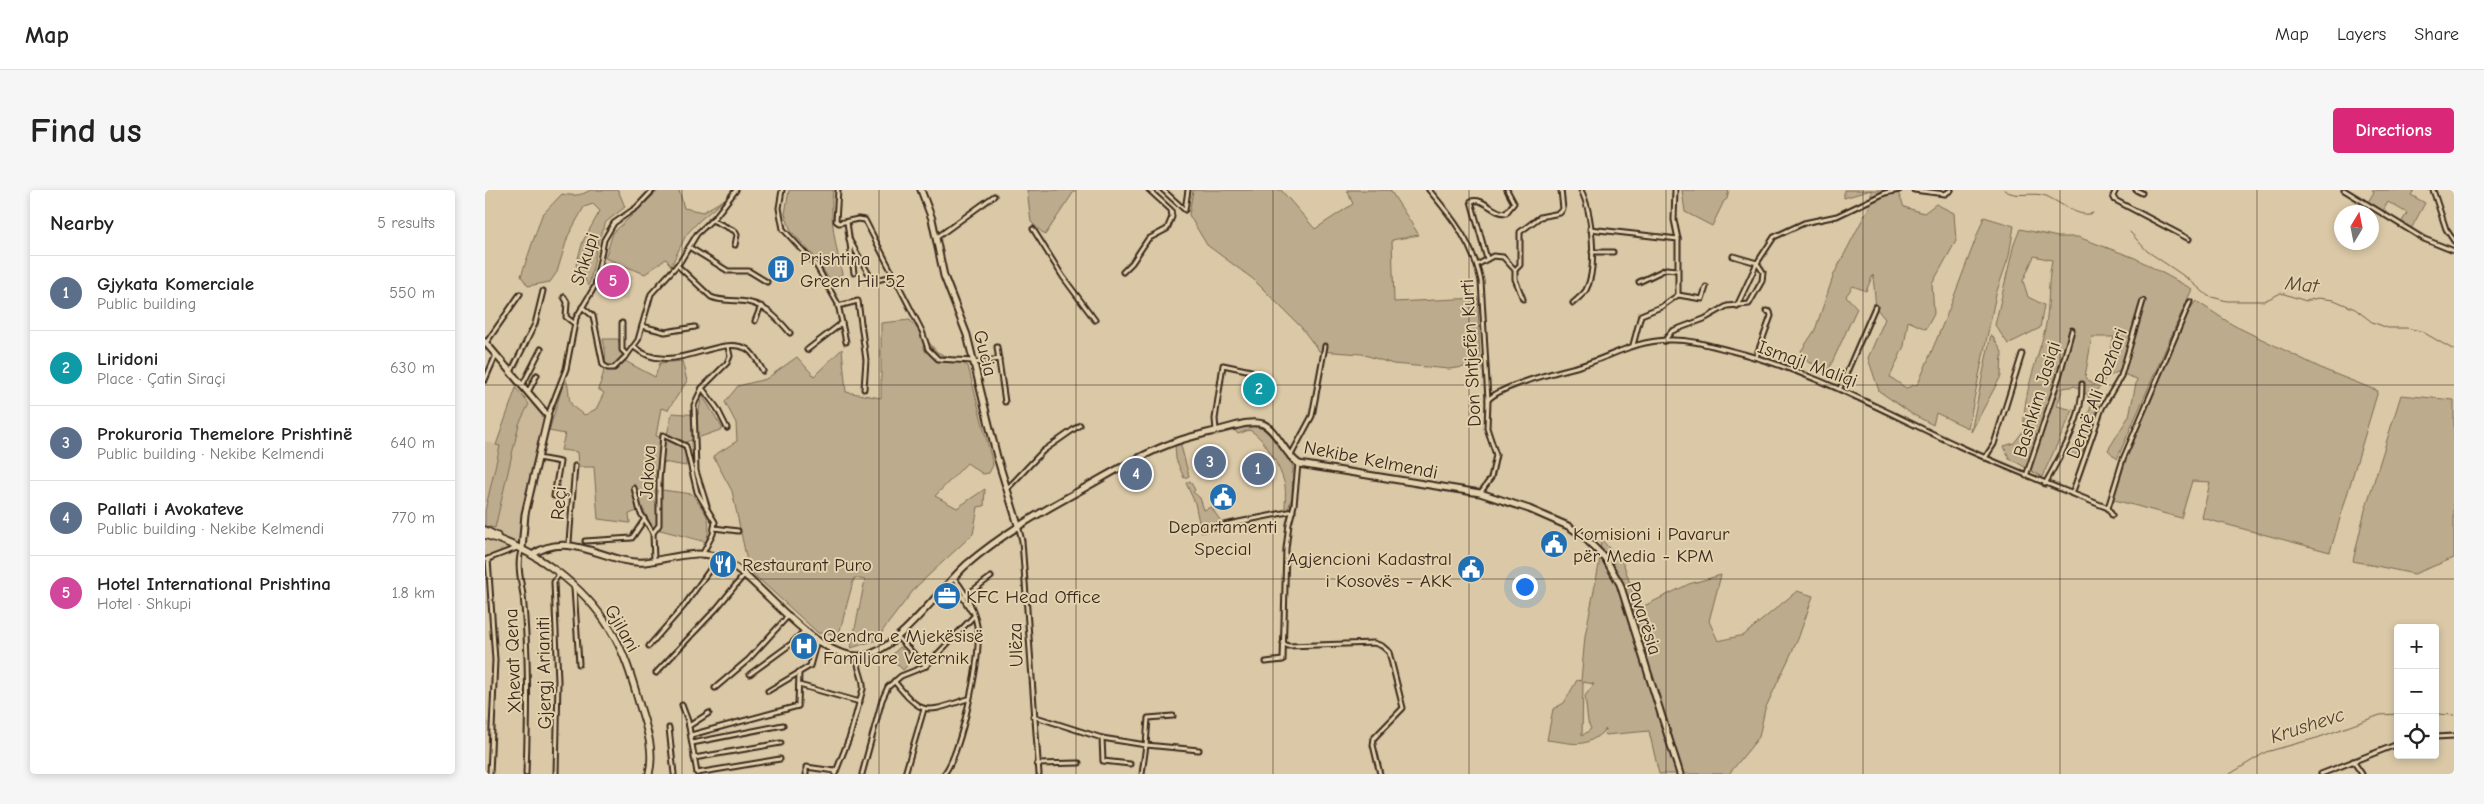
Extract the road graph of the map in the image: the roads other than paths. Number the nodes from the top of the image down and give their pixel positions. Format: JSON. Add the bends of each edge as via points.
{"nodes":[{"id":1,"x":653,"y":190,"type":"edge"},
{"id":2,"x":736,"y":190,"type":"edge"},
{"id":3,"x":782,"y":190,"type":"edge"},
{"id":4,"x":838,"y":190,"type":"edge"},
{"id":5,"x":921,"y":190,"type":"edge"},
{"id":6,"x":1149,"y":190,"type":"edge"},
{"id":7,"x":1163,"y":190,"type":"edge"},
{"id":8,"x":1188,"y":190,"type":"edge"},
{"id":9,"x":1429,"y":190,"type":"edge"},
{"id":10,"x":1507,"y":190,"type":"edge"},
{"id":11,"x":1561,"y":190,"type":"edge"},
{"id":12,"x":1581,"y":190,"type":"edge"},
{"id":13,"x":1675,"y":190,"type":"edge"},
{"id":14,"x":1899,"y":190,"type":"edge"},
{"id":15,"x":1914,"y":190,"type":"edge"},
{"id":16,"x":1951,"y":190,"type":"edge"},
{"id":17,"x":2116,"y":190,"type":"edge"},
{"id":18,"x":2136,"y":190,"type":"edge"},
{"id":19,"x":2343,"y":190,"type":"edge"},
{"id":20,"x":2433,"y":190,"type":"edge"},
{"id":21,"x":2142,"y":193,"type":"dead end"},
{"id":22,"x":995,"y":196,"type":"dead end"},
{"id":23,"x":712,"y":220,"type":"junction"},
{"id":24,"x":847,"y":222,"type":"junction"},
{"id":25,"x":1033,"y":229,"type":"dead end"},
{"id":26,"x":1590,"y":229,"type":"junction"},
{"id":27,"x":849,"y":239,"type":"junction"},
{"id":28,"x":935,"y":239,"type":"junction"},
{"id":29,"x":1677,"y":239,"type":"junction"},
{"id":30,"x":2189,"y":239,"type":"dead end"},
{"id":31,"x":2454,"y":240,"type":"edge"},
{"id":32,"x":735,"y":245,"type":"dead end"},
{"id":33,"x":689,"y":248,"type":"junction"},
{"id":34,"x":2454,"y":251,"type":"edge"},
{"id":35,"x":1592,"y":252,"type":"junction"},
{"id":36,"x":1613,"y":252,"type":"dead end"},
{"id":37,"x":1733,"y":256,"type":"dead end"},
{"id":38,"x":1487,"y":259,"type":"junction"},
{"id":39,"x":1757,"y":263,"type":"junction"},
{"id":40,"x":1477,"y":264,"type":"junction"},
{"id":41,"x":677,"y":265,"type":"junction"},
{"id":42,"x":1515,"y":270,"type":"junction"},
{"id":43,"x":1677,"y":270,"type":"junction"},
{"id":44,"x":1123,"y":272,"type":"dead end"},
{"id":45,"x":854,"y":273,"type":"dead end"},
{"id":46,"x":893,"y":276,"type":"junction"},
{"id":47,"x":767,"y":282,"type":"dead end"},
{"id":48,"x":1639,"y":282,"type":"dead end"},
{"id":49,"x":1706,"y":287,"type":"dead end"},
{"id":50,"x":543,"y":291,"type":"dead end"},
{"id":51,"x":519,"y":294,"type":"dead end"},
{"id":52,"x":1677,"y":295,"type":"junction"},
{"id":53,"x":564,"y":297,"type":"dead end"},
{"id":54,"x":1523,"y":299,"type":"dead end"},
{"id":55,"x":2143,"y":301,"type":"dead end"},
{"id":56,"x":2190,"y":302,"type":"dead end"},
{"id":57,"x":1573,"y":304,"type":"dead end"},
{"id":58,"x":761,"y":306,"type":"junction"},
{"id":59,"x":838,"y":306,"type":"junction"},
{"id":60,"x":1737,"y":306,"type":"junction"},
{"id":61,"x":582,"y":307,"type":"junction"},
{"id":62,"x":1875,"y":307,"type":"dead end"},
{"id":63,"x":1766,"y":310,"type":"dead end"},
{"id":64,"x":755,"y":320,"type":"dead end"},
{"id":65,"x":1095,"y":320,"type":"dead end"},
{"id":66,"x":622,"y":323,"type":"dead end"},
{"id":67,"x":842,"y":323,"type":"junction"},
{"id":68,"x":575,"y":324,"type":"junction"},
{"id":69,"x":641,"y":326,"type":"junction"},
{"id":70,"x":695,"y":328,"type":"dead end"},
{"id":71,"x":2071,"y":330,"type":"dead end"},
{"id":72,"x":790,"y":333,"type":"dead end"},
{"id":73,"x":1664,"y":340,"type":"junction"},
{"id":74,"x":846,"y":342,"type":"dead end"},
{"id":75,"x":485,"y":343,"type":"edge"},
{"id":76,"x":1633,"y":345,"type":"junction"},
{"id":77,"x":1325,"y":346,"type":"dead end"},
{"id":78,"x":634,"y":347,"type":"junction"},
{"id":79,"x":729,"y":347,"type":"junction"},
{"id":80,"x":997,"y":347,"type":"dead end"},
{"id":81,"x":541,"y":349,"type":"dead end"},
{"id":82,"x":807,"y":350,"type":"dead end"},
{"id":83,"x":495,"y":354,"type":"junction"},
{"id":84,"x":2021,"y":354,"type":"dead end"},
{"id":85,"x":627,"y":355,"type":"junction"},
{"id":86,"x":1756,"y":357,"type":"junction"},
{"id":87,"x":999,"y":359,"type":"junction"},
{"id":88,"x":973,"y":362,"type":"junction"},
{"id":89,"x":763,"y":371,"type":"dead end"},
{"id":90,"x":511,"y":372,"type":"junction"},
{"id":91,"x":537,"y":375,"type":"dead end"},
{"id":92,"x":485,"y":380,"type":"edge"},
{"id":93,"x":2082,"y":384,"type":"dead end"},
{"id":94,"x":523,"y":386,"type":"junction"},
{"id":95,"x":702,"y":388,"type":"junction"},
{"id":96,"x":1839,"y":388,"type":"junction"},
{"id":97,"x":864,"y":389,"type":"dead end"},
{"id":98,"x":528,"y":392,"type":"junction"},
{"id":99,"x":1488,"y":400,"type":"junction"},
{"id":100,"x":1248,"y":401,"type":"dead end"},
{"id":101,"x":1005,"y":402,"type":"dead end"},
{"id":102,"x":548,"y":416,"type":"junction"},
{"id":103,"x":1080,"y":425,"type":"dead end"},
{"id":104,"x":727,"y":428,"type":"dead end"},
{"id":105,"x":1217,"y":430,"type":"junction"},
{"id":106,"x":1290,"y":457,"type":"junction"},
{"id":107,"x":538,"y":458,"type":"junction"},
{"id":108,"x":1985,"y":458,"type":"junction"},
{"id":109,"x":1299,"y":464,"type":"junction"},
{"id":110,"x":575,"y":466,"type":"dead end"},
{"id":111,"x":2026,"y":476,"type":"junction"},
{"id":112,"x":2045,"y":484,"type":"junction"},
{"id":113,"x":634,"y":488,"type":"dead end"},
{"id":114,"x":1008,"y":488,"type":"junction"},
{"id":115,"x":1477,"y":492,"type":"junction"},
{"id":116,"x":2072,"y":494,"type":"junction"},
{"id":117,"x":554,"y":496,"type":"dead end"},
{"id":118,"x":707,"y":508,"type":"junction"},
{"id":119,"x":2108,"y":508,"type":"junction"},
{"id":120,"x":1293,"y":511,"type":"junction"},
{"id":121,"x":2112,"y":515,"type":"dead end"},
{"id":122,"x":644,"y":520,"type":"junction"},
{"id":123,"x":1018,"y":525,"type":"junction"},
{"id":124,"x":714,"y":528,"type":"junction"},
{"id":125,"x":1203,"y":529,"type":"dead end"},
{"id":126,"x":485,"y":530,"type":"edge"},
{"id":127,"x":738,"y":532,"type":"dead end"},
{"id":128,"x":653,"y":533,"type":"junction"},
{"id":129,"x":485,"y":536,"type":"edge"},
{"id":130,"x":503,"y":540,"type":"junction"},
{"id":131,"x":585,"y":541,"type":"dead end"},
{"id":132,"x":569,"y":542,"type":"dead end"},
{"id":133,"x":521,"y":548,"type":"junction"},
{"id":134,"x":532,"y":555,"type":"junction"},
{"id":135,"x":702,"y":555,"type":"junction"},
{"id":136,"x":719,"y":558,"type":"junction"},
{"id":137,"x":486,"y":560,"type":"edge"},
{"id":138,"x":654,"y":560,"type":"junction"},
{"id":139,"x":559,"y":574,"type":"junction"},
{"id":140,"x":744,"y":575,"type":"junction"},
{"id":141,"x":954,"y":577,"type":"junction"},
{"id":142,"x":991,"y":577,"type":"dead end"},
{"id":143,"x":948,"y":583,"type":"junction"},
{"id":144,"x":574,"y":587,"type":"junction"},
{"id":145,"x":965,"y":596,"type":"junction"},
{"id":146,"x":789,"y":615,"type":"junction"},
{"id":147,"x":974,"y":615,"type":"junction"},
{"id":148,"x":805,"y":630,"type":"junction"},
{"id":149,"x":897,"y":637,"type":"junction"},
{"id":150,"x":817,"y":640,"type":"junction"},
{"id":151,"x":1283,"y":643,"type":"junction"},
{"id":152,"x":649,"y":646,"type":"dead end"},
{"id":153,"x":858,"y":656,"type":"junction"},
{"id":154,"x":1266,"y":662,"type":"dead end"},
{"id":155,"x":579,"y":664,"type":"dead end"},
{"id":156,"x":926,"y":666,"type":"junction"},
{"id":157,"x":799,"y":672,"type":"junction"},
{"id":158,"x":656,"y":673,"type":"dead end"},
{"id":159,"x":750,"y":674,"type":"dead end"},
{"id":160,"x":894,"y":681,"type":"junction"},
{"id":161,"x":799,"y":685,"type":"junction"},
{"id":162,"x":715,"y":688,"type":"dead end"},
{"id":163,"x":768,"y":691,"type":"dead end"},
{"id":164,"x":968,"y":699,"type":"junction"},
{"id":165,"x":860,"y":702,"type":"junction"},
{"id":166,"x":682,"y":705,"type":"dead end"},
{"id":167,"x":924,"y":709,"type":"junction"},
{"id":168,"x":709,"y":713,"type":"dead end"},
{"id":169,"x":1033,"y":716,"type":"junction"},
{"id":170,"x":1173,"y":716,"type":"dead end"},
{"id":171,"x":783,"y":725,"type":"dead end"},
{"id":172,"x":689,"y":726,"type":"junction"},
{"id":173,"x":669,"y":728,"type":"dead end"},
{"id":174,"x":691,"y":735,"type":"junction"},
{"id":175,"x":2454,"y":736,"type":"edge"},
{"id":176,"x":2439,"y":737,"type":"edge"},
{"id":177,"x":1102,"y":738,"type":"junction"},
{"id":178,"x":692,"y":743,"type":"junction"},
{"id":179,"x":781,"y":743,"type":"dead end"},
{"id":180,"x":1145,"y":745,"type":"junction"},
{"id":181,"x":2394,"y":745,"type":"edge"},
{"id":182,"x":1199,"y":750,"type":"dead end"},
{"id":183,"x":694,"y":758,"type":"junction"},
{"id":184,"x":779,"y":759,"type":"dead end"},
{"id":185,"x":2353,"y":760,"type":"junction"},
{"id":186,"x":1079,"y":763,"type":"dead end"},
{"id":187,"x":1037,"y":764,"type":"junction"},
{"id":188,"x":1130,"y":764,"type":"dead end"},
{"id":189,"x":835,"y":773,"type":"edge"},
{"id":190,"x":490,"y":774,"type":"edge"},
{"id":191,"x":526,"y":774,"type":"edge"},
{"id":192,"x":556,"y":774,"type":"edge"},
{"id":193,"x":649,"y":774,"type":"edge"},
{"id":194,"x":674,"y":774,"type":"edge"},
{"id":195,"x":697,"y":774,"type":"edge"},
{"id":196,"x":806,"y":774,"type":"edge"},
{"id":197,"x":863,"y":774,"type":"edge"},
{"id":198,"x":905,"y":774,"type":"edge"},
{"id":199,"x":944,"y":774,"type":"edge"},
{"id":200,"x":1039,"y":774,"type":"edge"},
{"id":201,"x":1142,"y":774,"type":"edge"},
{"id":202,"x":1380,"y":774,"type":"edge"},
{"id":203,"x":1680,"y":774,"type":"edge"},
{"id":204,"x":2321,"y":774,"type":"edge"},
{"id":205,"x":2362,"y":774,"type":"edge"}],
"edges":[{"from":1,"to":61,"type":"street","name":"Shkupi","via":[[641,204],[614,223],[601,251],[595,286]]},
{"from":2,"to":23,"type":"street"},
{"from":3,"to":59,"type":"street","via":[[779,213],[783,229],[816,266]]},
{"from":4,"to":24,"type":"street","via":[[836,220]]},
{"from":5,"to":28,"type":"street","name":"Gucia"},
{"from":6,"to":44,"type":"street","via":[[1171,210],[1170,224],[1148,239]]},
{"from":7,"to":8,"type":"street","via":[[1185,210]]},
{"from":9,"to":40,"type":"street","name":"Don Shtjefën Kurti","via":[[1467,239]]},
{"from":10,"to":38,"type":"street","via":[[1514,203],[1506,213],[1479,200],[1471,201]]},
{"from":11,"to":42,"type":"street","via":[[1561,213],[1541,217],[1520,232],[1520,265]]},
{"from":12,"to":26,"type":"street","via":[[1589,208]]},
{"from":13,"to":29,"type":"street"},
{"from":14,"to":39,"type":"street","via":[[1885,193],[1845,213],[1804,223],[1776,236]]},
{"from":15,"to":16,"type":"street","via":[[1945,194]]},
{"from":17,"to":30,"type":"street","via":[[2115,200]]},
{"from":18,"to":21,"type":"street"},
{"from":19,"to":34,"type":"street","via":[[2424,239]]},
{"from":20,"to":31,"type":"street","via":[[2446,229]]},
{"from":22,"to":28,"type":"street"},
{"from":23,"to":32,"type":"street","via":[[735,231]]},
{"from":23,"to":33,"type":"street","via":[[697,234]]},
{"from":24,"to":27,"type":"street"},
{"from":24,"to":46,"type":"street","via":[[865,220]]},
{"from":25,"to":65,"type":"street"},
{"from":26,"to":29,"type":"street"},
{"from":26,"to":35,"type":"street"},
{"from":27,"to":45,"type":"street"},
{"from":27,"to":46,"type":"street","via":[[871,278],[877,280]]},
{"from":28,"to":88,"type":"street","name":"Gucia"},
{"from":29,"to":43,"type":"street"},
{"from":33,"to":41,"type":"street"},
{"from":33,"to":47,"type":"street","via":[[728,271],[749,271]]},
{"from":35,"to":36,"type":"street"},
{"from":35,"to":57,"type":"street","via":[[1590,282]]},
{"from":37,"to":39,"type":"street"},
{"from":38,"to":40,"type":"street"},
{"from":38,"to":42,"type":"street","via":[[1501,256]]},
{"from":39,"to":60,"type":"street"},
{"from":39,"to":60,"type":"street","via":[[1764,275],[1752,301],[1747,306]]},
{"from":40,"to":99,"type":"street","name":"Don Shtjefën Kurti","via":[[1482,289]]},
{"from":41,"to":58,"type":"street","via":[[714,299]]},
{"from":41,"to":69,"type":"street","via":[[651,294]]},
{"from":42,"to":54,"type":"street"},
{"from":43,"to":48,"type":"street","via":[[1666,269]]},
{"from":43,"to":52,"type":"street"},
{"from":46,"to":88,"type":"street","via":[[934,357]]},
{"from":49,"to":52,"type":"street","via":[[1702,299]]},
{"from":50,"to":90,"type":"street","via":[[529,339]]},
{"from":51,"to":75,"type":"street"},
{"from":52,"to":76,"type":"street","via":[[1661,307],[1641,315]]},
{"from":53,"to":68,"type":"street","name":"Shkupi","via":[[566,317]]},
{"from":55,"to":116,"type":"street","name":"Demë Ali Pozhari","via":[[2121,376],[2102,408]]},
{"from":56,"to":119,"type":"street","via":[[2123,458]]},
{"from":58,"to":64,"type":"street"},
{"from":58,"to":72,"type":"street"},
{"from":59,"to":67,"type":"street"},
{"from":59,"to":97,"type":"street","via":[[858,301],[866,360]]},
{"from":60,"to":73,"type":"street","via":[[1727,306],[1672,331]]},
{"from":61,"to":68,"type":"street","name":"Shkupi"},
{"from":61,"to":85,"type":"street","via":[[593,316],[603,365],[614,368]]},
{"from":62,"to":96,"type":"street"},
{"from":63,"to":86,"type":"street","via":[[1771,316]]},
{"from":66,"to":85,"type":"street","via":[[622,350]]},
{"from":67,"to":74,"type":"street"},
{"from":67,"to":82,"type":"street"},
{"from":68,"to":102,"type":"street","name":"Shkupi","via":[[566,369]]},
{"from":69,"to":70,"type":"street","via":[[665,332]]},
{"from":69,"to":78,"type":"street"},
{"from":71,"to":111,"type":"street","name":"Bashkim Jasiqi"},
{"from":73,"to":76,"type":"street","name":"Ismajl Maliqi"},
{"from":73,"to":86,"type":"street","name":"Ismajl Maliqi","via":[[1710,345]]},
{"from":75,"to":83,"type":"street"},
{"from":76,"to":99,"type":"street","name":"Ismajl Maliqi","via":[[1589,363],[1540,376],[1499,392]]},
{"from":77,"to":106,"type":"street","via":[[1312,416]]},
{"from":78,"to":79,"type":"street","via":[[669,359]]},
{"from":78,"to":85,"type":"street"},
{"from":79,"to":89,"type":"street","via":[[749,350]]},
{"from":79,"to":95,"type":"street","via":[[727,363]]},
{"from":80,"to":87,"type":"street"},
{"from":81,"to":94,"type":"street"},
{"from":83,"to":90,"type":"street"},
{"from":83,"to":92,"type":"street"},
{"from":84,"to":108,"type":"street","via":[[1994,444]]},
{"from":86,"to":96,"type":"street","name":"Ismajl Maliqi"},
{"from":87,"to":88,"type":"street"},
{"from":87,"to":101,"type":"street"},
{"from":88,"to":114,"type":"street","name":"Gucia"},
{"from":90,"to":94,"type":"street"},
{"from":91,"to":98,"type":"street"},
{"from":93,"to":112,"type":"street","via":[[2076,420]]},
{"from":94,"to":98,"type":"street"},
{"from":95,"to":104,"type":"street"},
{"from":95,"to":118,"type":"street","via":[[694,405],[696,458],[697,477]]},
{"from":96,"to":108,"type":"street","name":"Ismajl Maliqi"},
{"from":98,"to":102,"type":"street"},
{"from":99,"to":115,"type":"street","name":"Don Shtjefën Kurti","via":[[1487,428],[1496,460],[1491,478]]},
{"from":100,"to":105,"type":"street","via":[[1251,370],[1223,365],[1215,419]]},
{"from":102,"to":107,"type":"street","name":"Shkupi"},
{"from":103,"to":114,"type":"street","via":[[1043,451]]},
{"from":105,"to":106,"type":"street","name":"Nekibe Kelmendi","via":[[1247,423],[1261,424],[1271,431]]},
{"from":105,"to":123,"type":"street","name":"Nekibe Kelmendi","via":[[1159,448]]},
{"from":106,"to":109,"type":"street","name":"Nekibe Kelmendi"},
{"from":107,"to":117,"type":"street","via":[[559,462]]},
{"from":107,"to":133,"type":"street","name":"Shkupi"},
{"from":108,"to":111,"type":"street","name":"Ismajl Maliqi"},
{"from":109,"to":115,"type":"street","name":"Nekibe Kelmendi"},
{"from":109,"to":120,"type":"street"},
{"from":110,"to":132,"type":"street","name":"Reçi"},
{"from":111,"to":112,"type":"street","name":"Ismajl Maliqi"},
{"from":112,"to":116,"type":"street","name":"Ismajl Maliqi"},
{"from":113,"to":122,"type":"street"},
{"from":114,"to":123,"type":"street","name":"Gucia"},
{"from":115,"to":203,"type":"street","name":"Pavarësia","via":[[1568,526],[1605,558],[1619,584]]},
{"from":116,"to":119,"type":"street","name":"Ismajl Maliqi"},
{"from":118,"to":124,"type":"street","name":"Jakova","via":[[713,517]]},
{"from":118,"to":128,"type":"street","name":"Jakova","via":[[697,492],[686,446],[663,435],[659,525]]},
{"from":119,"to":121,"type":"street"},
{"from":120,"to":125,"type":"street"},
{"from":120,"to":151,"type":"street","via":[[1286,549]]},
{"from":122,"to":128,"type":"street"},
{"from":122,"to":131,"type":"street","via":[[632,538]]},
{"from":123,"to":141,"type":"street","name":"Nekibe Kelmendi"},
{"from":123,"to":169,"type":"street","name":"Ulëza","via":[[1027,601]]},
{"from":124,"to":127,"type":"street"},
{"from":124,"to":135,"type":"street"},
{"from":126,"to":130,"type":"main road","name":"Gjilani"},
{"from":128,"to":138,"type":"street"},
{"from":129,"to":130,"type":"main road","name":"Gjilani"},
{"from":130,"to":133,"type":"main road","name":"Gjilani"},
{"from":133,"to":134,"type":"main road","name":"Gjilani"},
{"from":133,"to":137,"type":"street"},
{"from":133,"to":191,"type":"street","name":"Xhevat Qena","via":[[519,561],[527,660]]},
{"from":134,"to":138,"type":"street","via":[[549,547],[579,547],[629,562]]},
{"from":134,"to":139,"type":"main road","name":"Gjilani"},
{"from":135,"to":136,"type":"street"},
{"from":135,"to":138,"type":"street"},
{"from":136,"to":140,"type":"street"},
{"from":136,"to":152,"type":"street"},
{"from":137,"to":190,"type":"street","via":[[495,660]]},
{"from":139,"to":144,"type":"main road","name":"Gjilani"},
{"from":139,"to":192,"type":"street","name":"Gjergj Arianiti","via":[[554,582],[558,682]]},
{"from":140,"to":146,"type":"street"},
{"from":140,"to":158,"type":"street"},
{"from":141,"to":143,"type":"street","name":"Nekibe Kelmendi"},
{"from":141,"to":145,"type":"street"},
{"from":142,"to":145,"type":"street"},
{"from":143,"to":145,"type":"street"},
{"from":143,"to":149,"type":"street","name":"Nekibe Kelmendi"},
{"from":144,"to":155,"type":"street"},
{"from":144,"to":193,"type":"main road","name":"Gjilani","via":[[603,618],[623,655],[650,742]]},
{"from":145,"to":147,"type":"street"},
{"from":146,"to":148,"type":"street"},
{"from":146,"to":162,"type":"street","via":[[748,660]]},
{"from":147,"to":156,"type":"street"},
{"from":147,"to":164,"type":"street","via":[[978,643]]},
{"from":148,"to":150,"type":"street"},
{"from":148,"to":159,"type":"street"},
{"from":149,"to":153,"type":"street","name":"Nekibe Kelmendi","via":[[877,651]]},
{"from":149,"to":156,"type":"street"},
{"from":150,"to":153,"type":"street","via":[[842,653]]},
{"from":150,"to":157,"type":"street","via":[[811,663]]},
{"from":151,"to":154,"type":"street","via":[[1283,660]]},
{"from":151,"to":202,"type":"street","via":[[1288,646],[1374,643],[1389,652],[1403,708],[1374,738]]},
{"from":153,"to":165,"type":"street","via":[[858,670],[864,685]]},
{"from":156,"to":160,"type":"street"},
{"from":157,"to":161,"type":"street"},
{"from":157,"to":163,"type":"street"},
{"from":160,"to":167,"type":"street","via":[[913,703]]},
{"from":160,"to":197,"type":"street","via":[[882,700]]},
{"from":161,"to":165,"type":"street"},
{"from":161,"to":174,"type":"street","via":[[798,706]]},
{"from":164,"to":167,"type":"street","via":[[939,709]]},
{"from":164,"to":199,"type":"street","via":[[954,756]]},
{"from":165,"to":189,"type":"street"},
{"from":166,"to":172,"type":"street"},
{"from":167,"to":198,"type":"street"},
{"from":168,"to":172,"type":"street"},
{"from":169,"to":177,"type":"street"},
{"from":169,"to":187,"type":"street","name":"Ulëza"},
{"from":170,"to":180,"type":"street","via":[[1148,718]]},
{"from":171,"to":178,"type":"street"},
{"from":172,"to":174,"type":"street"},
{"from":173,"to":194,"type":"street"},
{"from":174,"to":178,"type":"street"},
{"from":175,"to":176,"type":"street"},
{"from":177,"to":180,"type":"street"},
{"from":177,"to":188,"type":"street","via":[[1103,760]]},
{"from":178,"to":183,"type":"street"},
{"from":179,"to":183,"type":"street"},
{"from":180,"to":182,"type":"street"},
{"from":180,"to":201,"type":"street"},
{"from":181,"to":185,"type":"street"},
{"from":183,"to":195,"type":"street"},
{"from":184,"to":195,"type":"street"},
{"from":185,"to":204,"type":"street"},
{"from":185,"to":205,"type":"street"},
{"from":186,"to":187,"type":"street"},
{"from":187,"to":200,"type":"street","name":"Ulëza"},
{"from":189,"to":196,"type":"street","via":[[806,767]]}]}
